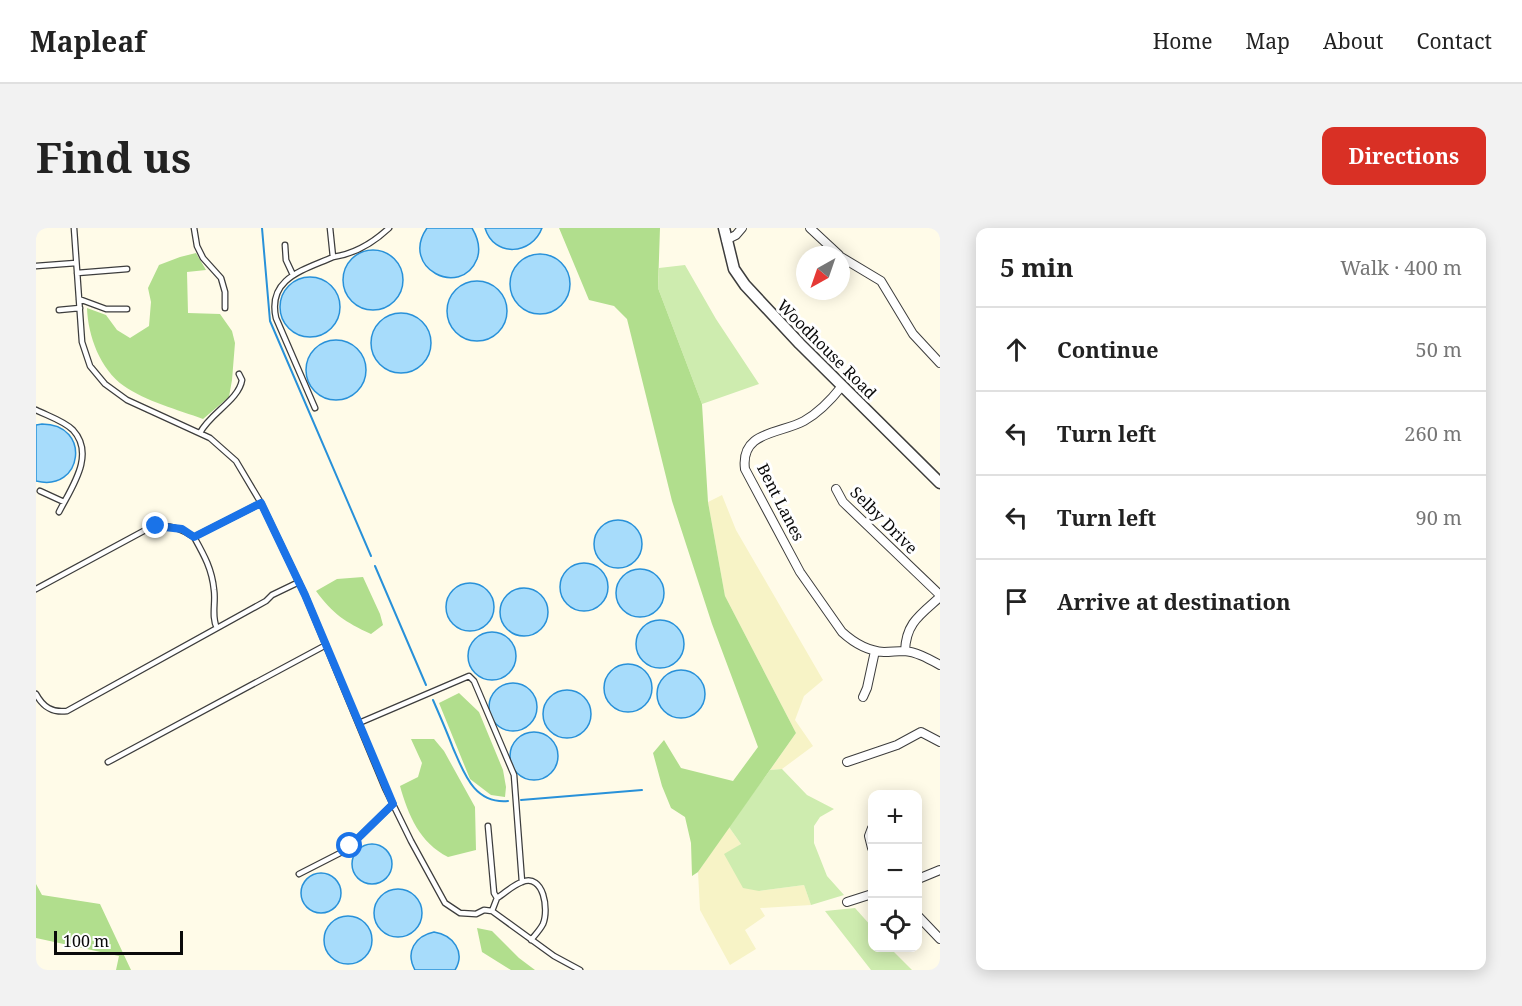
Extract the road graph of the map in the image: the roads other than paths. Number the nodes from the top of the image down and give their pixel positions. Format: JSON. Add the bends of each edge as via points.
{"nodes":[{"id":1,"x":74,"y":228,"type":"edge"},
{"id":2,"x":194,"y":228,"type":"edge"},
{"id":3,"x":330,"y":228,"type":"edge"},
{"id":4,"x":389,"y":228,"type":"edge"},
{"id":5,"x":724,"y":228,"type":"edge"},
{"id":6,"x":742,"y":228,"type":"edge"},
{"id":7,"x":810,"y":228,"type":"edge"},
{"id":8,"x":726,"y":240,"type":"junction"},
{"id":9,"x":285,"y":245,"type":"dead end"},
{"id":10,"x":829,"y":246,"type":"edge"},
{"id":11,"x":333,"y":257,"type":"junction"},
{"id":12,"x":850,"y":262,"type":"edge"},
{"id":13,"x":76,"y":263,"type":"junction"},
{"id":14,"x":36,"y":266,"type":"edge"},
{"id":15,"x":127,"y":269,"type":"dead end"},
{"id":16,"x":77,"y":273,"type":"junction"},
{"id":17,"x":293,"y":274,"type":"junction"},
{"id":18,"x":79,"y":298,"type":"junction"},
{"id":19,"x":80,"y":308,"type":"junction"},
{"id":20,"x":225,"y":308,"type":"dead end"},
{"id":21,"x":127,"y":309,"type":"dead end"},
{"id":22,"x":59,"y":310,"type":"dead end"},
{"id":23,"x":940,"y":363,"type":"edge"},
{"id":24,"x":239,"y":374,"type":"dead end"},
{"id":25,"x":842,"y":386,"type":"junction"},
{"id":26,"x":315,"y":408,"type":"dead end"},
{"id":27,"x":36,"y":410,"type":"edge"},
{"id":28,"x":200,"y":433,"type":"junction"},
{"id":29,"x":940,"y":483,"type":"edge"},
{"id":30,"x":836,"y":489,"type":"dead end"},
{"id":31,"x":40,"y":490,"type":"dead end"},
{"id":32,"x":64,"y":502,"type":"junction"},
{"id":33,"x":261,"y":503,"type":"junction"},
{"id":34,"x":59,"y":512,"type":"dead end"},
{"id":35,"x":194,"y":537,"type":"junction"},
{"id":36,"x":299,"y":582,"type":"junction"},
{"id":37,"x":36,"y":590,"type":"edge"},
{"id":38,"x":940,"y":596,"type":"edge"},
{"id":39,"x":217,"y":628,"type":"junction"},
{"id":40,"x":326,"y":645,"type":"junction"},
{"id":41,"x":875,"y":651,"type":"junction"},
{"id":42,"x":904,"y":651,"type":"junction"},
{"id":43,"x":940,"y":665,"type":"edge"},
{"id":44,"x":36,"y":694,"type":"edge"},
{"id":45,"x":862,"y":697,"type":"dead end"},
{"id":46,"x":358,"y":723,"type":"junction"},
{"id":47,"x":940,"y":742,"type":"edge"},
{"id":48,"x":108,"y":762,"type":"dead end"},
{"id":49,"x":847,"y":762,"type":"dead end"},
{"id":50,"x":393,"y":804,"type":"junction"},
{"id":51,"x":488,"y":826,"type":"dead end"},
{"id":52,"x":940,"y":870,"type":"edge"},
{"id":53,"x":299,"y":874,"type":"dead end"},
{"id":54,"x":922,"y":877,"type":"edge"},
{"id":55,"x":522,"y":882,"type":"junction"},
{"id":56,"x":868,"y":896,"type":"edge"},
{"id":57,"x":497,"y":898,"type":"junction"},
{"id":58,"x":847,"y":902,"type":"dead end"},
{"id":59,"x":492,"y":911,"type":"junction"},
{"id":60,"x":922,"y":920,"type":"edge"},
{"id":61,"x":940,"y":939,"type":"edge"},
{"id":62,"x":531,"y":940,"type":"junction"},
{"id":63,"x":580,"y":970,"type":"edge"}],
"edges":[{"from":1,"to":13,"type":"lane"},
{"from":2,"to":20,"type":"lane","via":[[203,258],[221,278]]},
{"from":3,"to":11,"type":"lane"},
{"from":4,"to":11,"type":"lane","via":[[369,244]]},
{"from":5,"to":8,"type":"street","name":"Woodhouse Road"},
{"from":6,"to":8,"type":"street"},
{"from":7,"to":10,"type":"street"},
{"from":8,"to":25,"type":"street","name":"Woodhouse Road","via":[[738,278]]},
{"from":9,"to":17,"type":"lane","via":[[286,260]]},
{"from":11,"to":17,"type":"lane"},
{"from":12,"to":23,"type":"street","via":[[881,281],[913,334]]},
{"from":13,"to":14,"type":"lane"},
{"from":13,"to":16,"type":"lane"},
{"from":15,"to":16,"type":"lane"},
{"from":16,"to":18,"type":"lane"},
{"from":17,"to":26,"type":"lane","via":[[281,286],[275,312]]},
{"from":18,"to":19,"type":"lane"},
{"from":18,"to":21,"type":"lane","via":[[106,309]]},
{"from":19,"to":22,"type":"lane"},
{"from":19,"to":28,"type":"lane","via":[[85,353],[105,384],[127,400]]},
{"from":24,"to":28,"type":"lane","via":[[242,381],[238,392],[204,424]]},
{"from":25,"to":29,"type":"street","name":"Woodhouse Road"},
{"from":25,"to":41,"type":"street","name":"Bent Lanes","via":[[811,417],[757,439],[746,452],[745,469],[800,572],[830,616],[850,640]]},
{"from":27,"to":32,"type":"lane","via":[[73,430],[82,448],[81,467]]},
{"from":28,"to":33,"type":"lane","via":[[236,461]]},
{"from":30,"to":38,"type":"street","name":"Selby Drive","via":[[843,501]]},
{"from":31,"to":32,"type":"lane"},
{"from":32,"to":34,"type":"lane"},
{"from":33,"to":35,"type":"lane"},
{"from":33,"to":36,"type":"lane"},
{"from":35,"to":37,"type":"lane","via":[[182,529],[151,527]]},
{"from":35,"to":39,"type":"lane","via":[[211,569]]},
{"from":36,"to":39,"type":"lane"},
{"from":36,"to":40,"type":"lane"},
{"from":38,"to":42,"type":"street","name":"Selby Drive","via":[[913,622]]},
{"from":39,"to":44,"type":"lane","via":[[67,711],[48,708]]},
{"from":40,"to":46,"type":"lane"},
{"from":40,"to":48,"type":"lane"},
{"from":41,"to":42,"type":"street","name":"Bent Lanes"},
{"from":41,"to":45,"type":"street"},
{"from":42,"to":43,"type":"street","name":"Bent Lanes"},
{"from":46,"to":50,"type":"lane"},
{"from":46,"to":55,"type":"lane","via":[[469,676],[514,775]]},
{"from":47,"to":49,"type":"street","via":[[921,732],[897,745]]},
{"from":50,"to":53,"type":"lane","via":[[346,850]]},
{"from":50,"to":59,"type":"lane","via":[[445,903],[460,913]]},
{"from":51,"to":57,"type":"lane"},
{"from":52,"to":54,"type":"street"},
{"from":55,"to":57,"type":"lane"},
{"from":55,"to":62,"type":"lane","via":[[531,881],[539,886],[544,897],[544,922]]},
{"from":56,"to":58,"type":"street"},
{"from":57,"to":59,"type":"lane"},
{"from":59,"to":62,"type":"lane"},
{"from":60,"to":61,"type":"street"},
{"from":62,"to":63,"type":"lane"}]}
